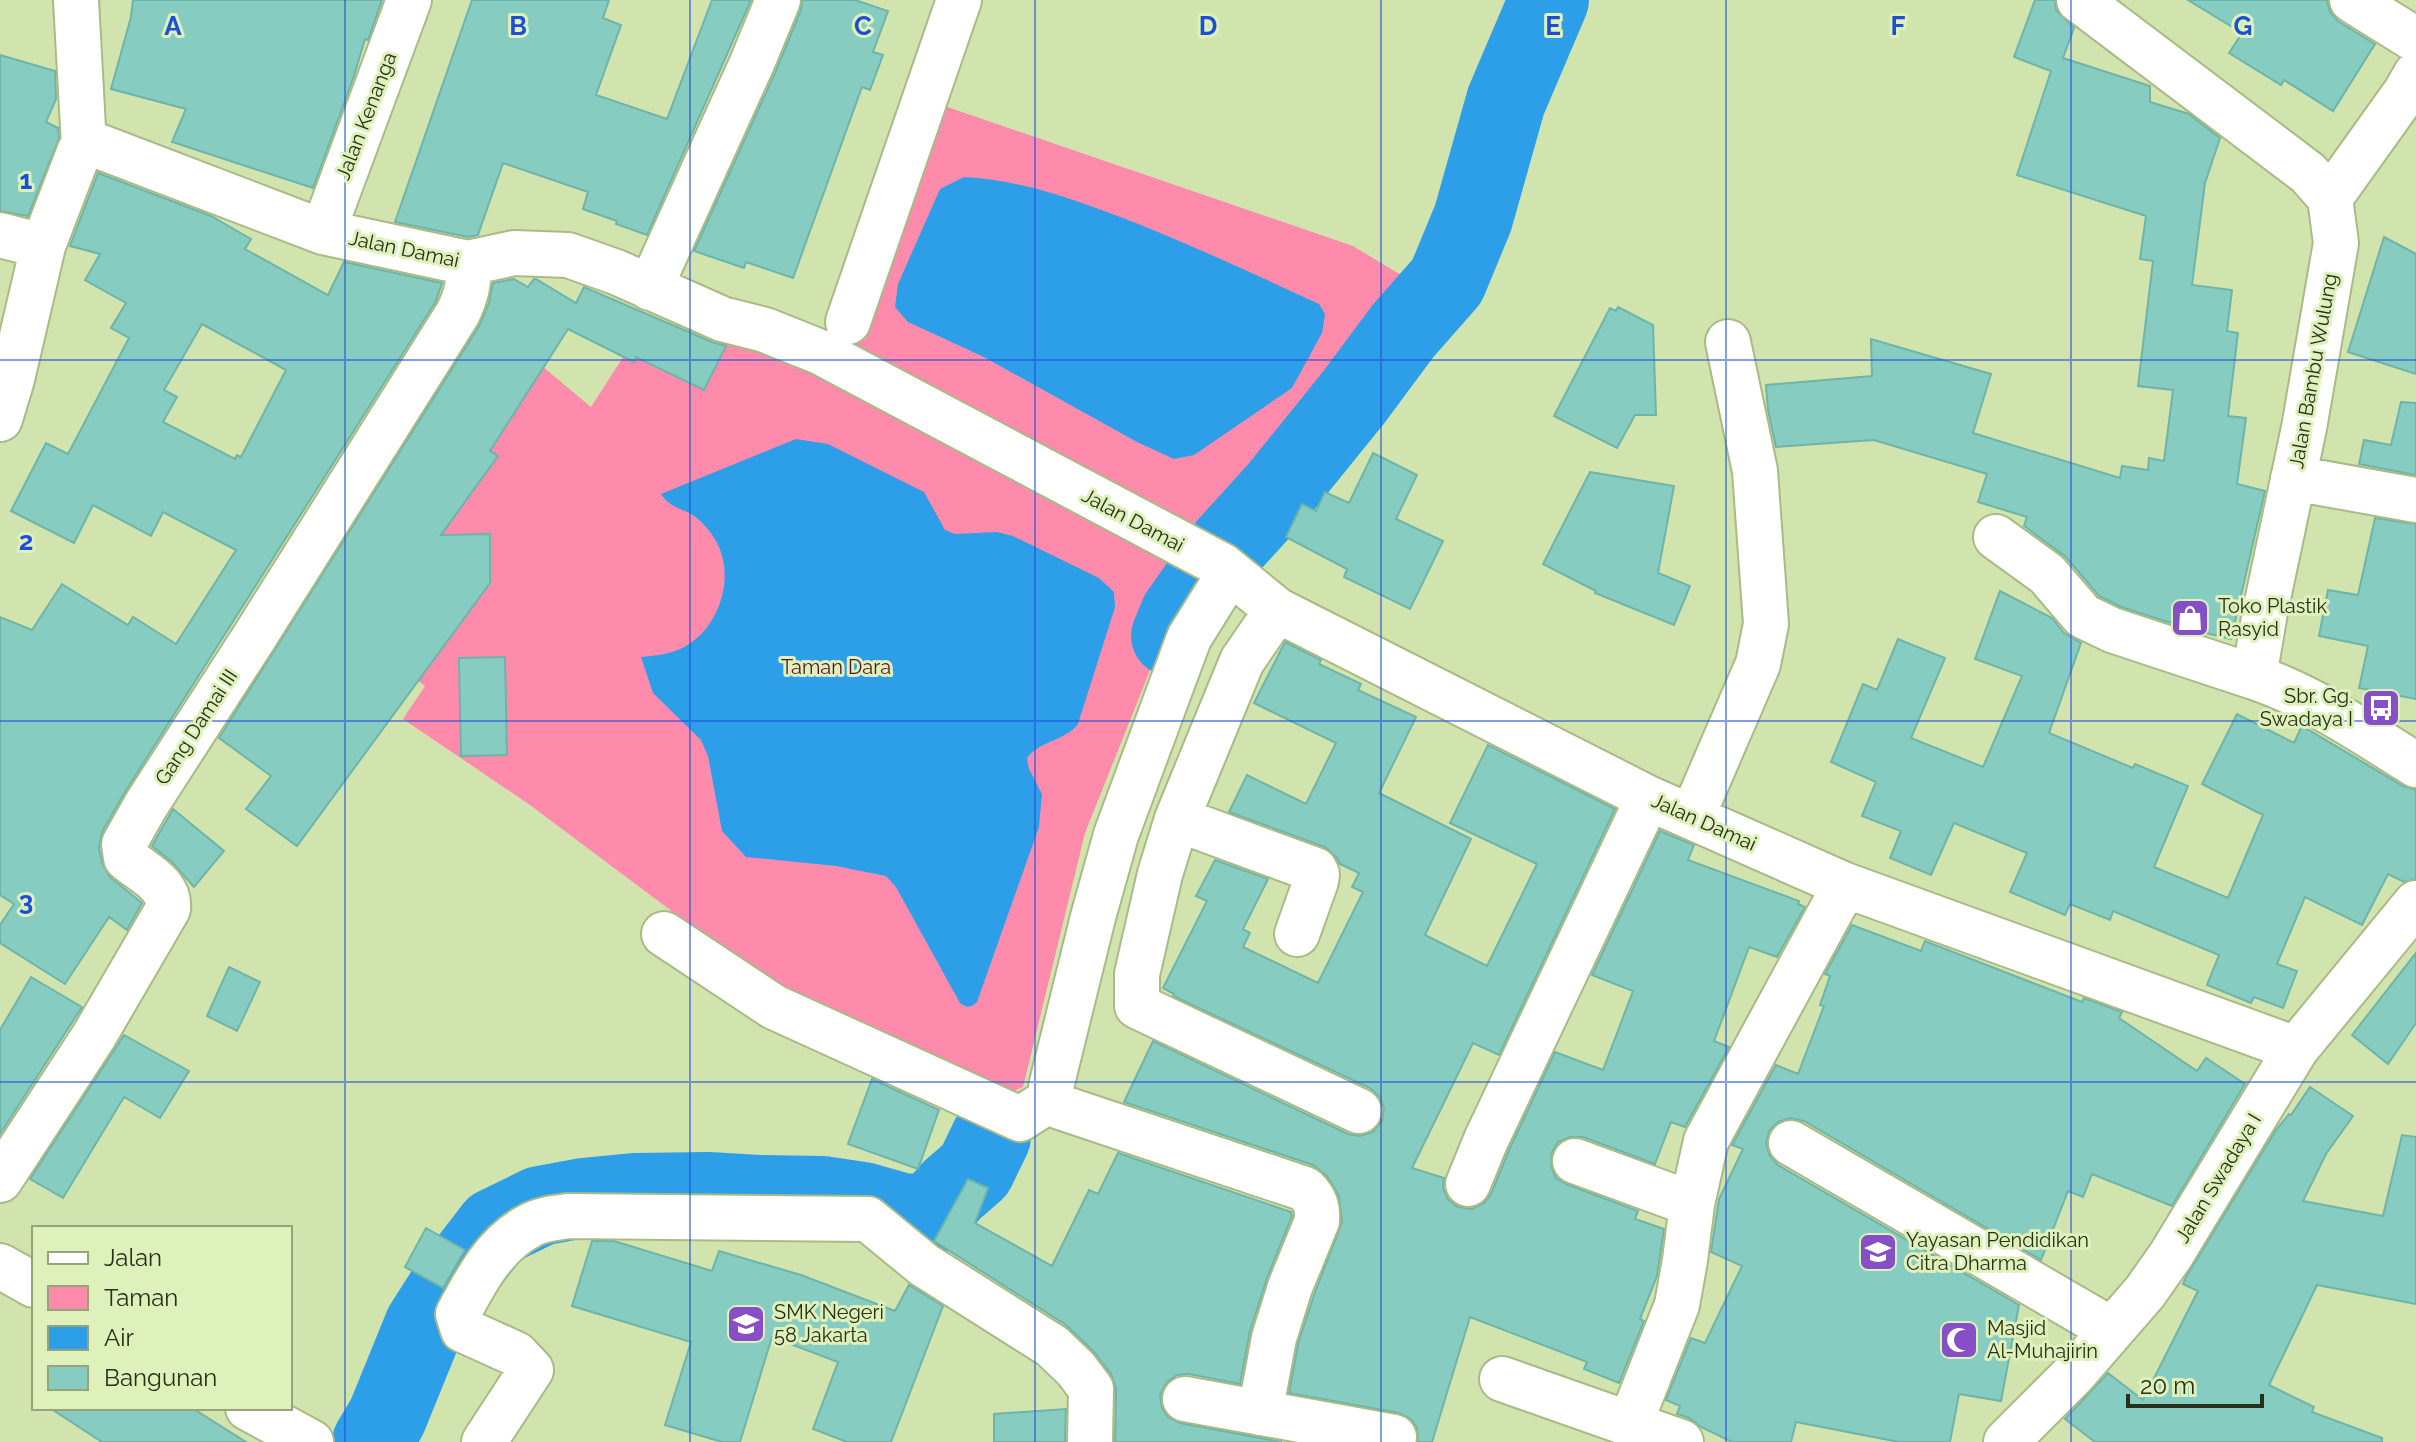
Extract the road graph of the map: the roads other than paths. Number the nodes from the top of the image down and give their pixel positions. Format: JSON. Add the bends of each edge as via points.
{"nodes":[{"id":1,"x":76,"y":0,"type":"edge"},
{"id":2,"x":409,"y":0,"type":"edge"},
{"id":3,"x":778,"y":0,"type":"edge"},
{"id":4,"x":959,"y":0,"type":"edge"},
{"id":5,"x":2079,"y":0,"type":"edge"},
{"id":6,"x":2352,"y":0,"type":"edge"},
{"id":7,"x":2416,"y":40,"type":"edge"},
{"id":8,"x":2412,"y":89,"type":"edge"},
{"id":9,"x":84,"y":146,"type":"junction"},
{"id":10,"x":2330,"y":198,"type":"junction"},
{"id":11,"x":323,"y":232,"type":"junction"},
{"id":12,"x":0,"y":235,"type":"edge"},
{"id":13,"x":43,"y":246,"type":"junction"},
{"id":14,"x":468,"y":263,"type":"junction"},
{"id":15,"x":650,"y":288,"type":"junction"},
{"id":16,"x":848,"y":322,"type":"dead end"},
{"id":17,"x":1728,"y":342,"type":"dead end"},
{"id":18,"x":0,"y":419,"type":"edge"},
{"id":19,"x":2293,"y":478,"type":"junction"},
{"id":20,"x":2416,"y":500,"type":"edge"},
{"id":21,"x":1996,"y":537,"type":"dead end"},
{"id":22,"x":1218,"y":565,"type":"junction"},
{"id":23,"x":1277,"y":610,"type":"junction"},
{"id":24,"x":2254,"y":677,"type":"junction"},
{"id":25,"x":2416,"y":765,"type":"edge"},
{"id":26,"x":1648,"y":798,"type":"junction"},
{"id":27,"x":1692,"y":817,"type":"junction"},
{"id":28,"x":1177,"y":819,"type":"junction"},
{"id":29,"x":1845,"y":885,"type":"junction"},
{"id":30,"x":2416,"y":903,"type":"edge"},
{"id":31,"x":664,"y":934,"type":"dead end"},
{"id":32,"x":1297,"y":934,"type":"dead end"},
{"id":33,"x":2296,"y":1049,"type":"junction"},
{"id":34,"x":1053,"y":1098,"type":"junction"},
{"id":35,"x":1359,"y":1111,"type":"dead end"},
{"id":36,"x":1791,"y":1143,"type":"dead end"},
{"id":37,"x":1575,"y":1161,"type":"dead end"},
{"id":38,"x":0,"y":1180,"type":"edge"},
{"id":39,"x":1468,"y":1184,"type":"dead end"},
{"id":40,"x":1692,"y":1204,"type":"junction"},
{"id":41,"x":0,"y":1266,"type":"edge"},
{"id":42,"x":32,"y":1284,"type":"edge"},
{"id":43,"x":2112,"y":1330,"type":"junction"},
{"id":44,"x":1502,"y":1379,"type":"dead end"},
{"id":45,"x":1185,"y":1399,"type":"dead end"},
{"id":46,"x":252,"y":1410,"type":"edge"},
{"id":47,"x":1260,"y":1413,"type":"junction"},
{"id":48,"x":1630,"y":1424,"type":"junction"},
{"id":49,"x":1394,"y":1437,"type":"dead end"},
{"id":50,"x":311,"y":1442,"type":"edge"},
{"id":51,"x":484,"y":1442,"type":"edge"},
{"id":52,"x":1090,"y":1442,"type":"edge"},
{"id":53,"x":1681,"y":1442,"type":"edge"},
{"id":54,"x":2006,"y":1442,"type":"edge"}],
"edges":[{"from":1,"to":9,"type":"street"},
{"from":2,"to":11,"type":"street","name":"Jalan Kenanga"},
{"from":3,"to":15,"type":"street"},
{"from":4,"to":16,"type":"street"},
{"from":5,"to":10,"type":"street","via":[[2308,173]]},
{"from":6,"to":7,"type":"street"},
{"from":8,"to":10,"type":"street"},
{"from":9,"to":11,"type":"street","name":"Jalan Damai","via":[[93,144]]},
{"from":9,"to":13,"type":"street"},
{"from":10,"to":19,"type":"street","name":"Jalan Bambu Wulung","via":[[2336,243]]},
{"from":11,"to":14,"type":"street","name":"Jalan Damai"},
{"from":12,"to":13,"type":"street"},
{"from":13,"to":18,"type":"street"},
{"from":14,"to":15,"type":"street","name":"Jalan Damai","via":[[514,253],[568,255]]},
{"from":14,"to":38,"type":"street","name":"Gang Damai III","via":[[466,296],[458,313],[124,844],[126,858],[163,886],[168,909],[94,1036]]},
{"from":15,"to":22,"type":"street","name":"Jalan Damai","via":[[820,352]]},
{"from":17,"to":27,"type":"street","via":[[1755,471],[1766,624],[1758,664]]},
{"from":19,"to":20,"type":"street"},
{"from":19,"to":24,"type":"street","name":"Jalan Bambu Wulung"},
{"from":21,"to":24,"type":"street","via":[[2047,574],[2083,616]]},
{"from":22,"to":23,"type":"street","name":"Jalan Damai"},
{"from":22,"to":34,"type":"street","via":[[1116,835],[1051,1087]]},
{"from":23,"to":26,"type":"street","name":"Jalan Damai"},
{"from":23,"to":28,"type":"street","via":[[1242,661]]},
{"from":24,"to":25,"type":"street","via":[[2282,686]]},
{"from":26,"to":27,"type":"street","name":"Jalan Damai"},
{"from":26,"to":39,"type":"street"},
{"from":27,"to":29,"type":"street","name":"Jalan Damai"},
{"from":28,"to":32,"type":"street","via":[[1315,870]]},
{"from":28,"to":35,"type":"street","via":[[1137,974],[1137,1006]]},
{"from":29,"to":33,"type":"street","name":"Jalan Damai"},
{"from":29,"to":40,"type":"street","via":[[1706,1141]]},
{"from":30,"to":33,"type":"street","name":"Jalan Swadaya I"},
{"from":31,"to":34,"type":"street","via":[[774,1007],[1020,1119]]},
{"from":33,"to":43,"type":"street","name":"Jalan Swadaya I","via":[[2171,1255]]},
{"from":34,"to":47,"type":"street","via":[[1060,1107],[1305,1189],[1314,1198],[1317,1221],[1274,1338]]},
{"from":36,"to":43,"type":"street"},
{"from":37,"to":40,"type":"street"},
{"from":40,"to":48,"type":"street","via":[[1677,1305]]},
{"from":41,"to":42,"type":"street"},
{"from":43,"to":54,"type":"street","name":"Jalan Swadaya I"},
{"from":44,"to":48,"type":"street"},
{"from":45,"to":47,"type":"street"},
{"from":46,"to":50,"type":"street"},
{"from":47,"to":49,"type":"street"},
{"from":48,"to":53,"type":"street"},
{"from":51,"to":52,"type":"street","via":[[531,1370],[516,1354],[463,1330],[458,1314],[479,1273],[511,1237],[533,1223],[568,1216],[868,1219],[924,1265],[1052,1346],[1076,1369],[1091,1389]]}]}
